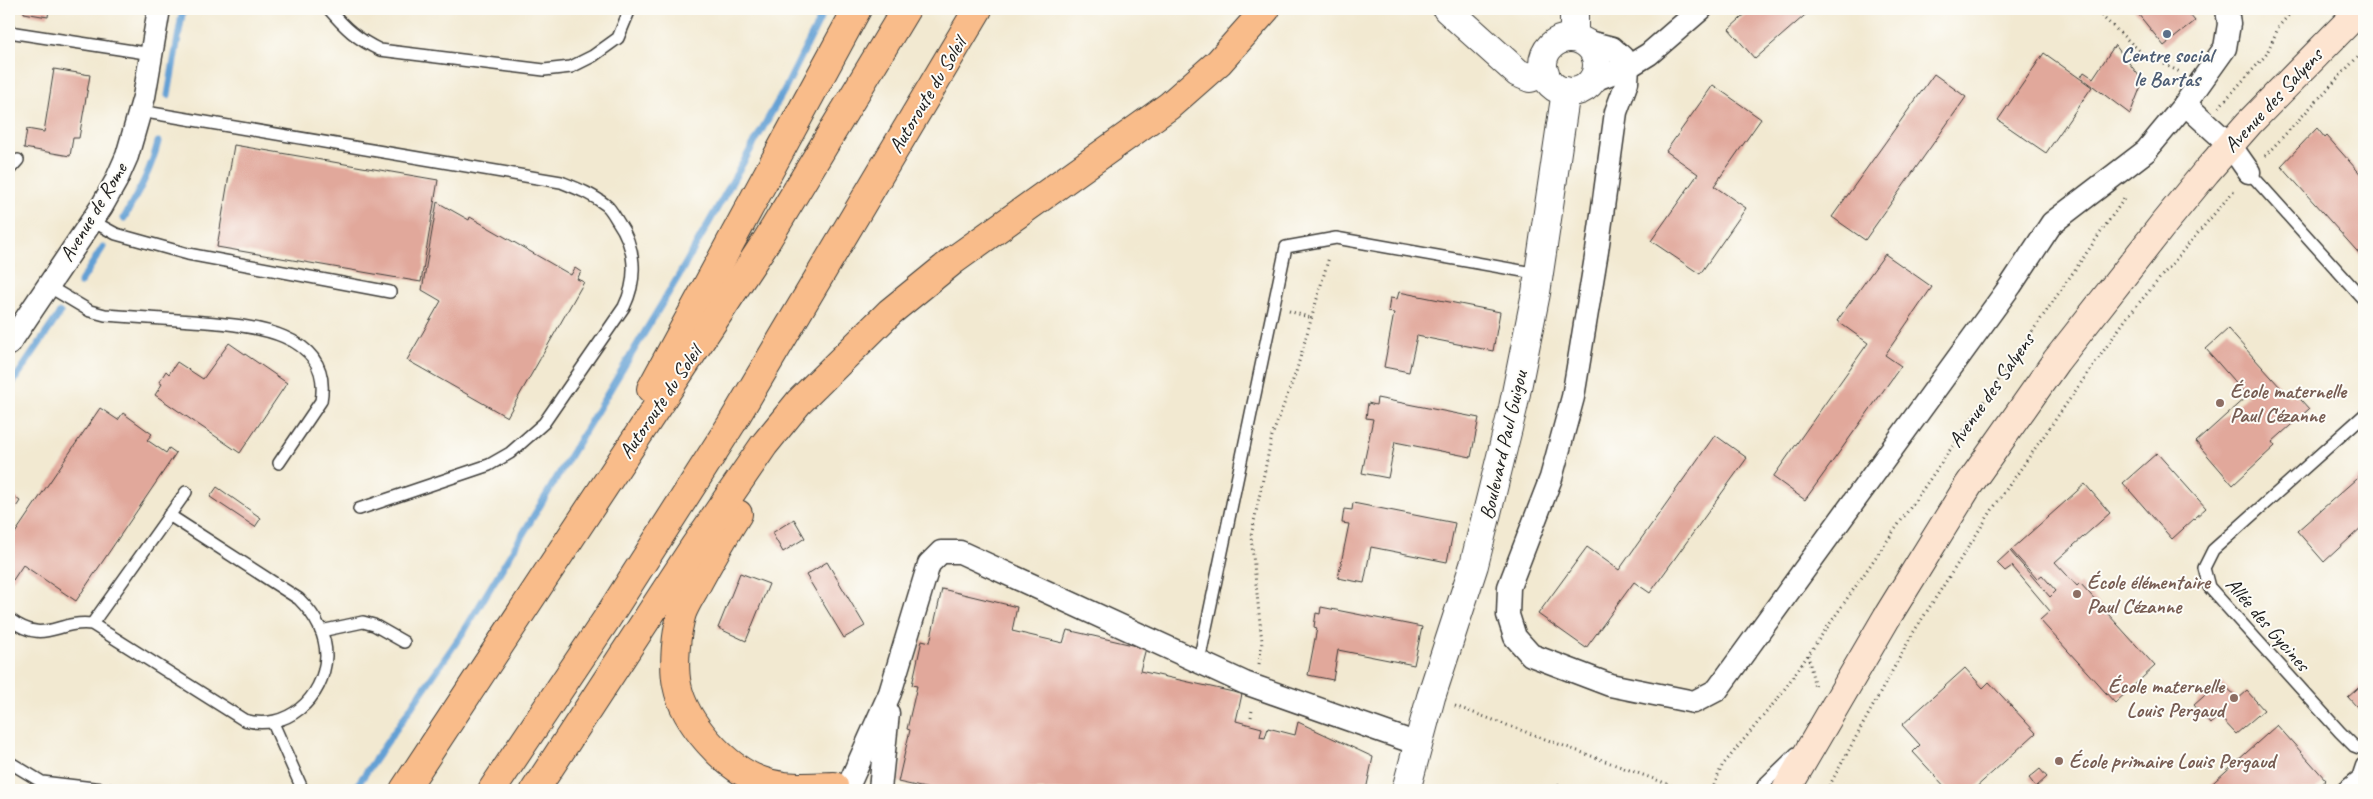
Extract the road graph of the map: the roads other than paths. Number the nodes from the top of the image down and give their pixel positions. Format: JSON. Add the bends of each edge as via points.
{"nodes":[{"id":1,"x":159,"y":9,"type":"edge"},
{"id":2,"x":329,"y":9,"type":"edge"},
{"id":3,"x":630,"y":9,"type":"edge"},
{"id":4,"x":857,"y":9,"type":"edge"},
{"id":5,"x":906,"y":9,"type":"edge"},
{"id":6,"x":978,"y":9,"type":"edge"},
{"id":7,"x":1266,"y":9,"type":"edge"},
{"id":8,"x":1447,"y":9,"type":"edge"},
{"id":9,"x":1574,"y":9,"type":"edge"},
{"id":10,"x":1701,"y":9,"type":"edge"},
{"id":11,"x":2227,"y":9,"type":"edge"},
{"id":12,"x":2361,"y":9,"type":"edge"},
{"id":13,"x":9,"y":32,"type":"edge"},
{"id":14,"x":1579,"y":40,"type":"junction"},
{"id":15,"x":152,"y":54,"type":"junction"},
{"id":16,"x":1628,"y":67,"type":"junction"},
{"id":17,"x":1545,"y":73,"type":"junction"},
{"id":18,"x":1581,"y":86,"type":"junction"},
{"id":19,"x":2185,"y":104,"type":"junction"},
{"id":20,"x":140,"y":112,"type":"junction"},
{"id":21,"x":1616,"y":112,"type":"junction"},
{"id":22,"x":2230,"y":145,"type":"junction"},
{"id":23,"x":18,"y":160,"type":"dead end"},
{"id":24,"x":9,"y":170,"type":"edge"},
{"id":25,"x":2251,"y":171,"type":"joint"},
{"id":26,"x":92,"y":221,"type":"junction"},
{"id":27,"x":1539,"y":274,"type":"junction"},
{"id":28,"x":48,"y":286,"type":"junction"},
{"id":29,"x":390,"y":292,"type":"dead end"},
{"id":30,"x":2364,"y":300,"type":"edge"},
{"id":31,"x":858,"y":341,"type":"junction"},
{"id":32,"x":9,"y":344,"type":"edge"},
{"id":33,"x":2364,"y":415,"type":"edge"},
{"id":34,"x":279,"y":463,"type":"dead end"},
{"id":35,"x":186,"y":492,"type":"dead end"},
{"id":36,"x":600,"y":494,"type":"junction"},
{"id":37,"x":358,"y":509,"type":"dead end"},
{"id":38,"x":169,"y":515,"type":"junction"},
{"id":39,"x":9,"y":619,"type":"edge"},
{"id":40,"x":606,"y":620,"type":"junction"},
{"id":41,"x":92,"y":624,"type":"junction"},
{"id":42,"x":321,"y":631,"type":"junction"},
{"id":43,"x":404,"y":642,"type":"dead end"},
{"id":44,"x":1199,"y":662,"type":"junction"},
{"id":45,"x":890,"y":693,"type":"junction"},
{"id":46,"x":273,"y":723,"type":"junction"},
{"id":47,"x":1820,"y":730,"type":"junction"},
{"id":48,"x":1418,"y":744,"type":"junction"},
{"id":49,"x":2364,"y":750,"type":"edge"},
{"id":50,"x":9,"y":762,"type":"edge"},
{"id":51,"x":2364,"y":766,"type":"edge"},
{"id":52,"x":838,"y":785,"type":"edge"},
{"id":53,"x":301,"y":786,"type":"dead end"},
{"id":54,"x":111,"y":790,"type":"edge"},
{"id":55,"x":404,"y":790,"type":"edge"},
{"id":56,"x":492,"y":790,"type":"edge"},
{"id":57,"x":505,"y":790,"type":"edge"},
{"id":58,"x":536,"y":790,"type":"edge"},
{"id":59,"x":880,"y":790,"type":"edge"},
{"id":60,"x":1406,"y":790,"type":"edge"},
{"id":61,"x":1761,"y":790,"type":"edge"},
{"id":62,"x":1786,"y":790,"type":"edge"},
{"id":63,"x":2345,"y":790,"type":"edge"}],
"edges":[{"from":1,"to":15,"type":"street","name":"Avenue de Rome"},
{"from":2,"to":3,"type":"lane","via":[[361,41],[380,50],[544,70],[571,67],[593,56],[618,38]]},
{"from":4,"to":36,"type":"main road","via":[[669,354]]},
{"from":5,"to":36,"type":"main road","name":"Autoroute du Soleil","via":[[767,240]]},
{"from":6,"to":40,"type":"main road","name":"Autoroute du Soleil","via":[[732,423]]},
{"from":7,"to":31,"type":"main road","via":[[1219,62],[1169,106],[954,260]]},
{"from":8,"to":17,"type":"street","via":[[1518,73],[1530,78]]},
{"from":9,"to":14,"type":"street"},
{"from":10,"to":16,"type":"street","via":[[1649,54]]},
{"from":11,"to":19,"type":"street","via":[[2229,24],[2225,48]]},
{"from":12,"to":22,"type":"main road","name":"Avenue des Salyens"},
{"from":13,"to":15,"type":"lane"},
{"from":14,"to":16,"type":"street","via":[[1612,48]]},
{"from":14,"to":17,"type":"street","via":[[1557,42],[1550,48],[1546,55]]},
{"from":14,"to":18,"type":"street","via":[[1596,55],[1597,64]]},
{"from":15,"to":20,"type":"street","name":"Avenue de Rome"},
{"from":16,"to":18,"type":"street"},
{"from":16,"to":21,"type":"street","via":[[1627,82]]},
{"from":17,"to":18,"type":"street","via":[[1553,85]]},
{"from":18,"to":21,"type":"street","via":[[1599,94]]},
{"from":18,"to":27,"type":"street","name":"Boulevard Paul Guigou"},
{"from":19,"to":21,"type":"street","via":[[2146,151],[2052,223],[2011,285],[1717,690],[1694,702],[1610,685],[1531,655],[1515,637],[1508,615],[1510,587],[1551,478],[1573,397]]},
{"from":19,"to":22,"type":"street"},
{"from":20,"to":26,"type":"street","name":"Avenue de Rome","via":[[116,181]]},
{"from":20,"to":37,"type":"lane","via":[[561,182],[607,206],[624,231],[632,252],[631,292],[544,423],[510,453],[489,465]]},
{"from":22,"to":25,"type":"street"},
{"from":22,"to":47,"type":"main road","name":"Avenue des Salyens","via":[[2164,222],[2056,361],[1973,478]]},
{"from":23,"to":24,"type":"lane"},
{"from":25,"to":30,"type":"lane"},
{"from":26,"to":28,"type":"street","name":"Avenue de Rome"},
{"from":26,"to":29,"type":"lane","via":[[116,234],[188,254]]},
{"from":27,"to":44,"type":"lane","via":[[1336,238],[1286,247]]},
{"from":27,"to":48,"type":"street","name":"Boulevard Paul Guigou","via":[[1513,408],[1474,565]]},
{"from":28,"to":32,"type":"street","name":"Avenue de Rome"},
{"from":28,"to":34,"type":"lane","via":[[90,311],[246,326],[297,342],[313,356],[321,372],[324,389],[321,401]]},
{"from":31,"to":52,"type":"main road","via":[[775,454],[710,559],[682,613],[676,646],[677,685],[688,715],[709,744],[761,781],[792,787]]},
{"from":31,"to":58,"type":"main road","via":[[799,402],[764,445],[694,546]]},
{"from":33,"to":49,"type":"lane","name":"Allée des Gycines","via":[[2213,550],[2204,568],[2209,587],[2340,732],[2354,746]]},
{"from":35,"to":38,"type":"lane"},
{"from":36,"to":55,"type":"main road","name":"Autoroute du Soleil"},
{"from":38,"to":41,"type":"lane"},
{"from":38,"to":42,"type":"lane","via":[[299,599],[312,612]]},
{"from":39,"to":41,"type":"lane","via":[[34,632]]},
{"from":40,"to":56,"type":"main road","name":"Autoroute du Soleil"},
{"from":40,"to":57,"type":"main road"},
{"from":41,"to":46,"type":"lane","via":[[244,720],[258,724]]},
{"from":42,"to":43,"type":"lane","via":[[363,622]]},
{"from":42,"to":46,"type":"lane","via":[[326,656],[321,680],[299,711]]},
{"from":44,"to":45,"type":"street","via":[[960,552],[941,552],[929,564]]},
{"from":44,"to":48,"type":"street","via":[[1250,685]]},
{"from":45,"to":52,"type":"street"},
{"from":45,"to":59,"type":"street"},
{"from":46,"to":53,"type":"lane"},
{"from":47,"to":61,"type":"lane"},
{"from":47,"to":62,"type":"main road","name":"Avenue des Salyens"},
{"from":48,"to":60,"type":"street","name":"Boulevard Paul Guigou"},
{"from":50,"to":54,"type":"lane","via":[[42,782]]},
{"from":51,"to":63,"type":"street","via":[[2360,778]]},
{"from":52,"to":59,"type":"street","via":[[871,783]]}]}
